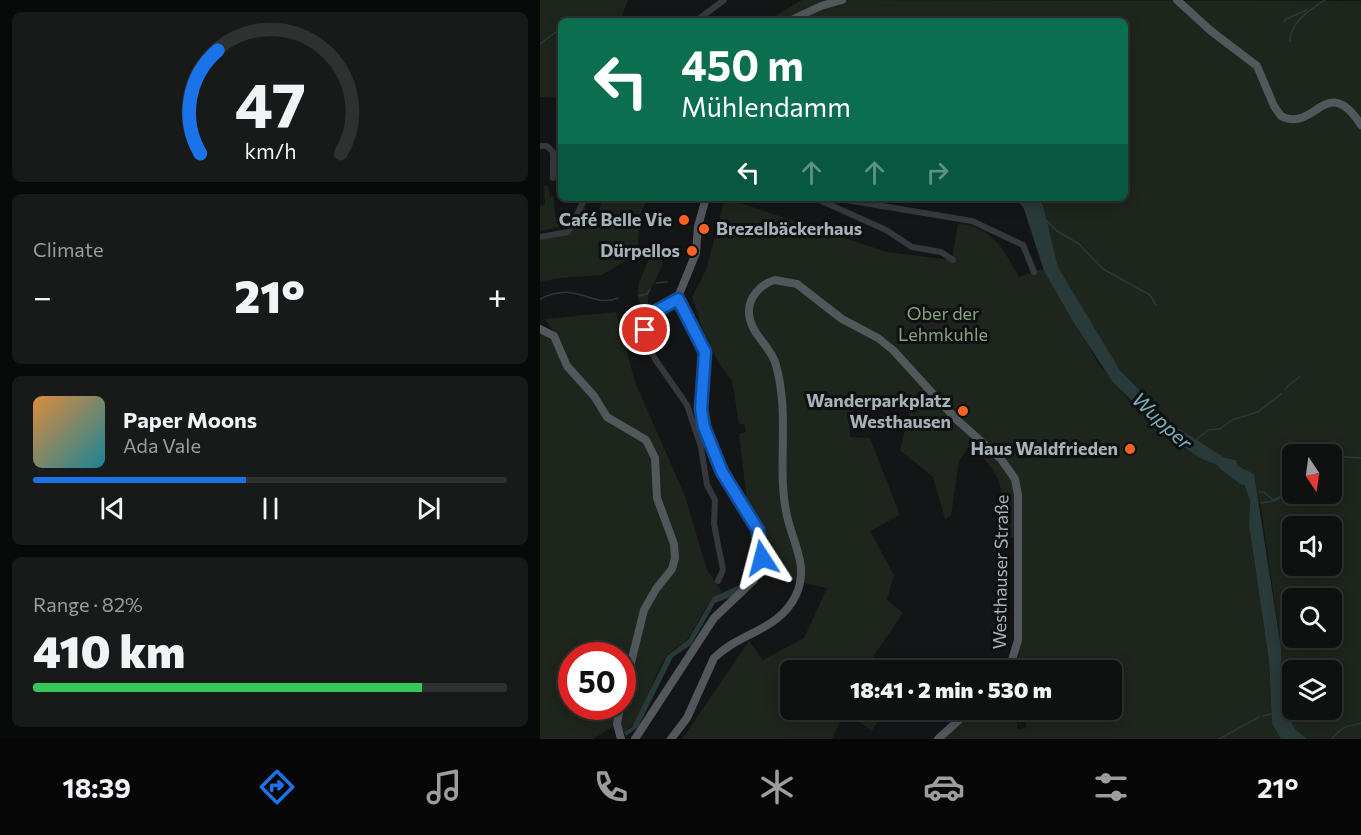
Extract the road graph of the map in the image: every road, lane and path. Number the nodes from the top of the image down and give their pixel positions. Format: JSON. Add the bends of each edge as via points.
{"nodes":[{"id":1,"x":724,"y":0,"type":"edge"},
{"id":2,"x":842,"y":0,"type":"edge"},
{"id":3,"x":1177,"y":0,"type":"edge"},
{"id":4,"x":700,"y":18,"type":"edge"},
{"id":5,"x":797,"y":18,"type":"edge"},
{"id":6,"x":1361,"y":124,"type":"edge"},
{"id":7,"x":540,"y":146,"type":"edge"},
{"id":8,"x":558,"y":155,"type":"edge"},
{"id":9,"x":554,"y":159,"type":"junction"},
{"id":10,"x":553,"y":178,"type":"dead end"},
{"id":11,"x":584,"y":201,"type":"edge"},
{"id":12,"x":705,"y":201,"type":"edge"},
{"id":13,"x":822,"y":201,"type":"edge"},
{"id":14,"x":851,"y":201,"type":"edge"},
{"id":15,"x":542,"y":237,"type":"edge"},
{"id":16,"x":952,"y":260,"type":"dead end"},
{"id":17,"x":1034,"y":272,"type":"dead end"},
{"id":18,"x":675,"y":301,"type":"junction"},
{"id":19,"x":540,"y":329,"type":"edge"},
{"id":20,"x":718,"y":581,"type":"dead end"},
{"id":21,"x":636,"y":642,"type":"edge"},
{"id":22,"x":1012,"y":660,"type":"edge"},
{"id":23,"x":617,"y":720,"type":"edge"},
{"id":24,"x":959,"y":720,"type":"edge"},
{"id":25,"x":621,"y":737,"type":"edge"},
{"id":26,"x":635,"y":739,"type":"edge"},
{"id":27,"x":671,"y":739,"type":"edge"},
{"id":28,"x":938,"y":739,"type":"edge"}],
"edges":[{"from":1,"to":4,"type":"street"},
{"from":2,"to":5,"type":"main road"},
{"from":3,"to":6,"type":"main road","via":[[1257,66],[1281,116],[1296,119],[1337,102],[1350,108]]},
{"from":7,"to":9,"type":"street","via":[[550,148]]},
{"from":8,"to":9,"type":"street"},
{"from":9,"to":10,"type":"street"},
{"from":11,"to":15,"type":"street","via":[[568,232]]},
{"from":12,"to":18,"type":"main road","via":[[696,253]]},
{"from":13,"to":16,"type":"street","via":[[886,230],[912,247],[941,252]]},
{"from":14,"to":17,"type":"street","via":[[979,223],[1023,245]]},
{"from":18,"to":20,"type":"street","via":[[648,319],[645,338],[687,405],[701,447],[706,481],[715,502],[714,524],[722,556],[723,573]]},
{"from":18,"to":26,"type":"main road","via":[[705,352],[701,409],[704,427],[722,472],[758,530],[762,558],[754,580],[716,615]]},
{"from":19,"to":21,"type":"main road","via":[[554,336],[567,366],[607,417],[642,437],[655,456],[656,494],[674,544],[675,558],[644,610]]},
{"from":22,"to":27,"type":"main road","name":"Westhauser Straße","via":[[1018,640],[1018,495],[1012,474],[886,344],[846,322],[794,282],[781,279],[765,284],[753,298],[749,314],[777,370],[785,427],[784,503],[801,558],[800,582],[783,614],[714,658],[687,718]]},
{"from":23,"to":25,"type":"main road"},
{"from":24,"to":28,"type":"main road"}]}
